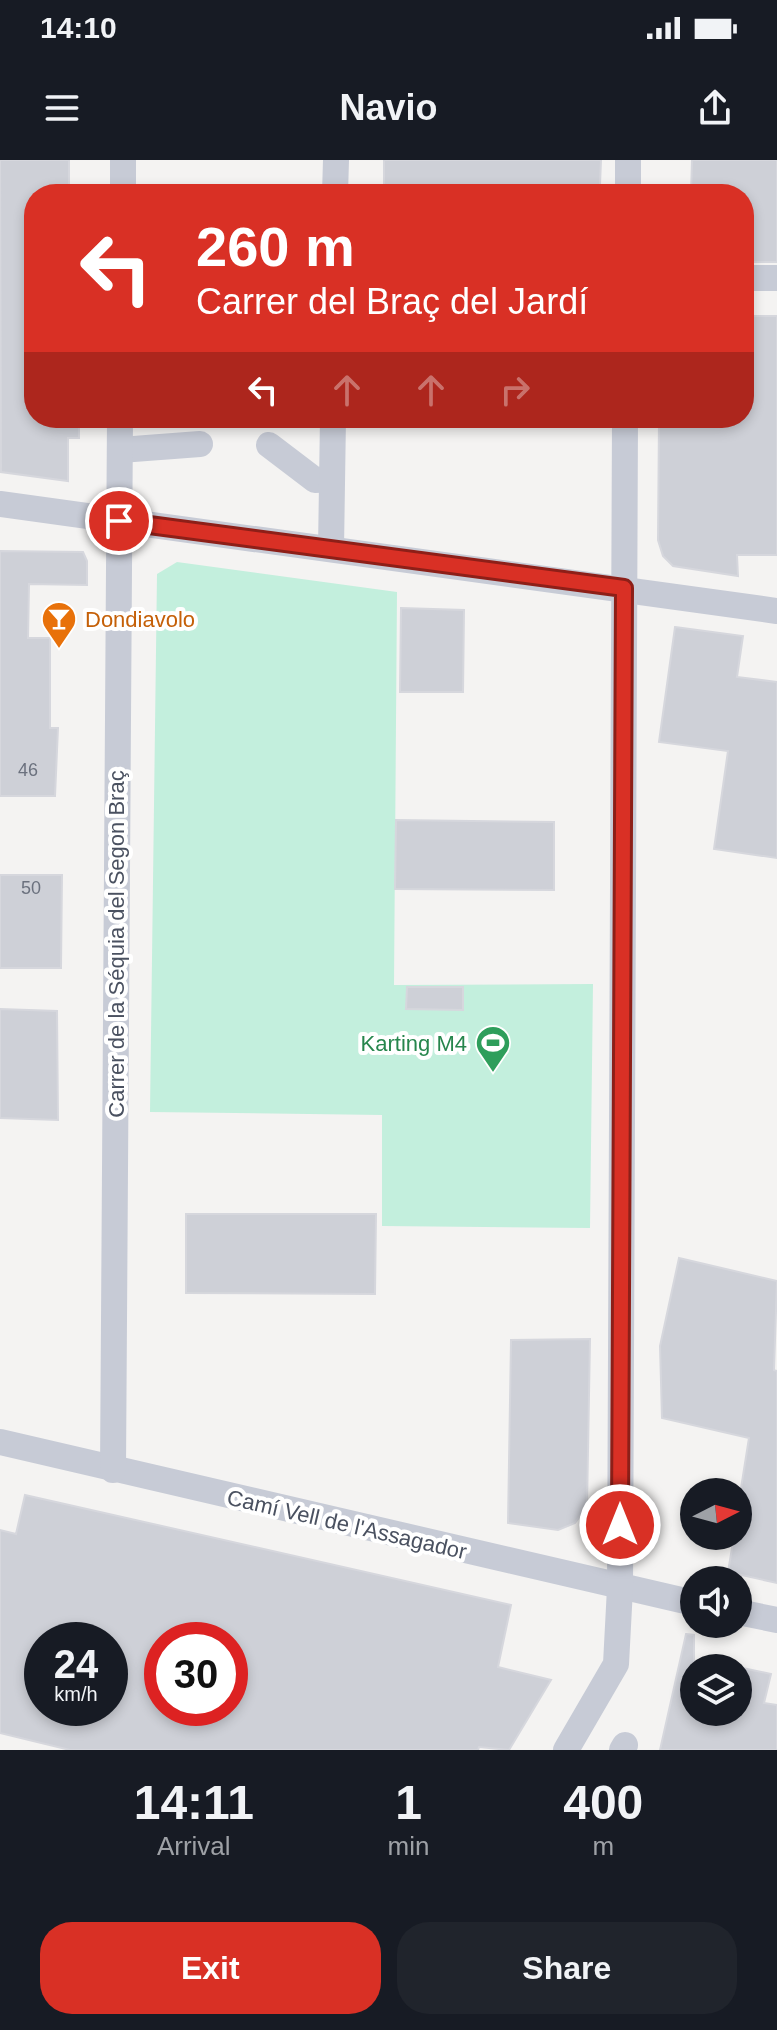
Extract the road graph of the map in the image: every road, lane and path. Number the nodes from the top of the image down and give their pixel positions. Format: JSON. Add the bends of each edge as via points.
{"nodes":[{"id":1,"x":123,"y":160,"type":"edge"},
{"id":2,"x":336,"y":160,"type":"edge"},
{"id":3,"x":628,"y":160,"type":"edge"},
{"id":4,"x":123,"y":184,"type":"edge"},
{"id":5,"x":335,"y":184,"type":"edge"},
{"id":6,"x":628,"y":184,"type":"edge"},
{"id":7,"x":754,"y":278,"type":"edge"},
{"id":8,"x":777,"y":278,"type":"edge"},
{"id":9,"x":120,"y":428,"type":"edge"},
{"id":10,"x":333,"y":428,"type":"edge"},
{"id":11,"x":625,"y":428,"type":"edge"},
{"id":12,"x":200,"y":444,"type":"dead end"},
{"id":13,"x":269,"y":445,"type":"dead end"},
{"id":14,"x":120,"y":450,"type":"junction"},
{"id":15,"x":332,"y":479,"type":"junction"},
{"id":16,"x":0,"y":504,"type":"edge"},
{"id":17,"x":119,"y":521,"type":"junction"},
{"id":18,"x":331,"y":549,"type":"junction"},
{"id":19,"x":624,"y":588,"type":"junction"},
{"id":20,"x":777,"y":611,"type":"edge"},
{"id":21,"x":0,"y":1442,"type":"edge"},
{"id":22,"x":113,"y":1470,"type":"junction"},
{"id":23,"x":620,"y":1588,"type":"junction"},
{"id":24,"x":680,"y":1600,"type":"edge"},
{"id":25,"x":752,"y":1615,"type":"edge"},
{"id":26,"x":777,"y":1620,"type":"edge"},
{"id":27,"x":566,"y":1750,"type":"edge"}],
"edges":[{"from":1,"to":4,"type":"street"},
{"from":2,"to":5,"type":"street"},
{"from":3,"to":6,"type":"street"},
{"from":7,"to":8,"type":"street"},
{"from":9,"to":14,"type":"street","name":"Carrer de la Séquia del Segon Braç"},
{"from":10,"to":15,"type":"street"},
{"from":11,"to":19,"type":"street"},
{"from":12,"to":14,"type":"street"},
{"from":13,"to":15,"type":"street","via":[[315,480]]},
{"from":14,"to":17,"type":"street","name":"Carrer de la Séquia del Segon Braç"},
{"from":15,"to":18,"type":"street"},
{"from":16,"to":17,"type":"street"},
{"from":17,"to":18,"type":"street"},
{"from":17,"to":22,"type":"street","name":"Carrer de la Séquia del Segon Braç"},
{"from":18,"to":19,"type":"street"},
{"from":19,"to":20,"type":"street"},
{"from":19,"to":23,"type":"street"},
{"from":21,"to":22,"type":"street","name":"Camí Vell de l'Assagador"},
{"from":22,"to":23,"type":"street","name":"Camí Vell de l'Assagador"},
{"from":23,"to":24,"type":"street","name":"Camí Vell de l'Assagador"},
{"from":23,"to":27,"type":"street","via":[[616,1664]]},
{"from":25,"to":26,"type":"street"}]}
